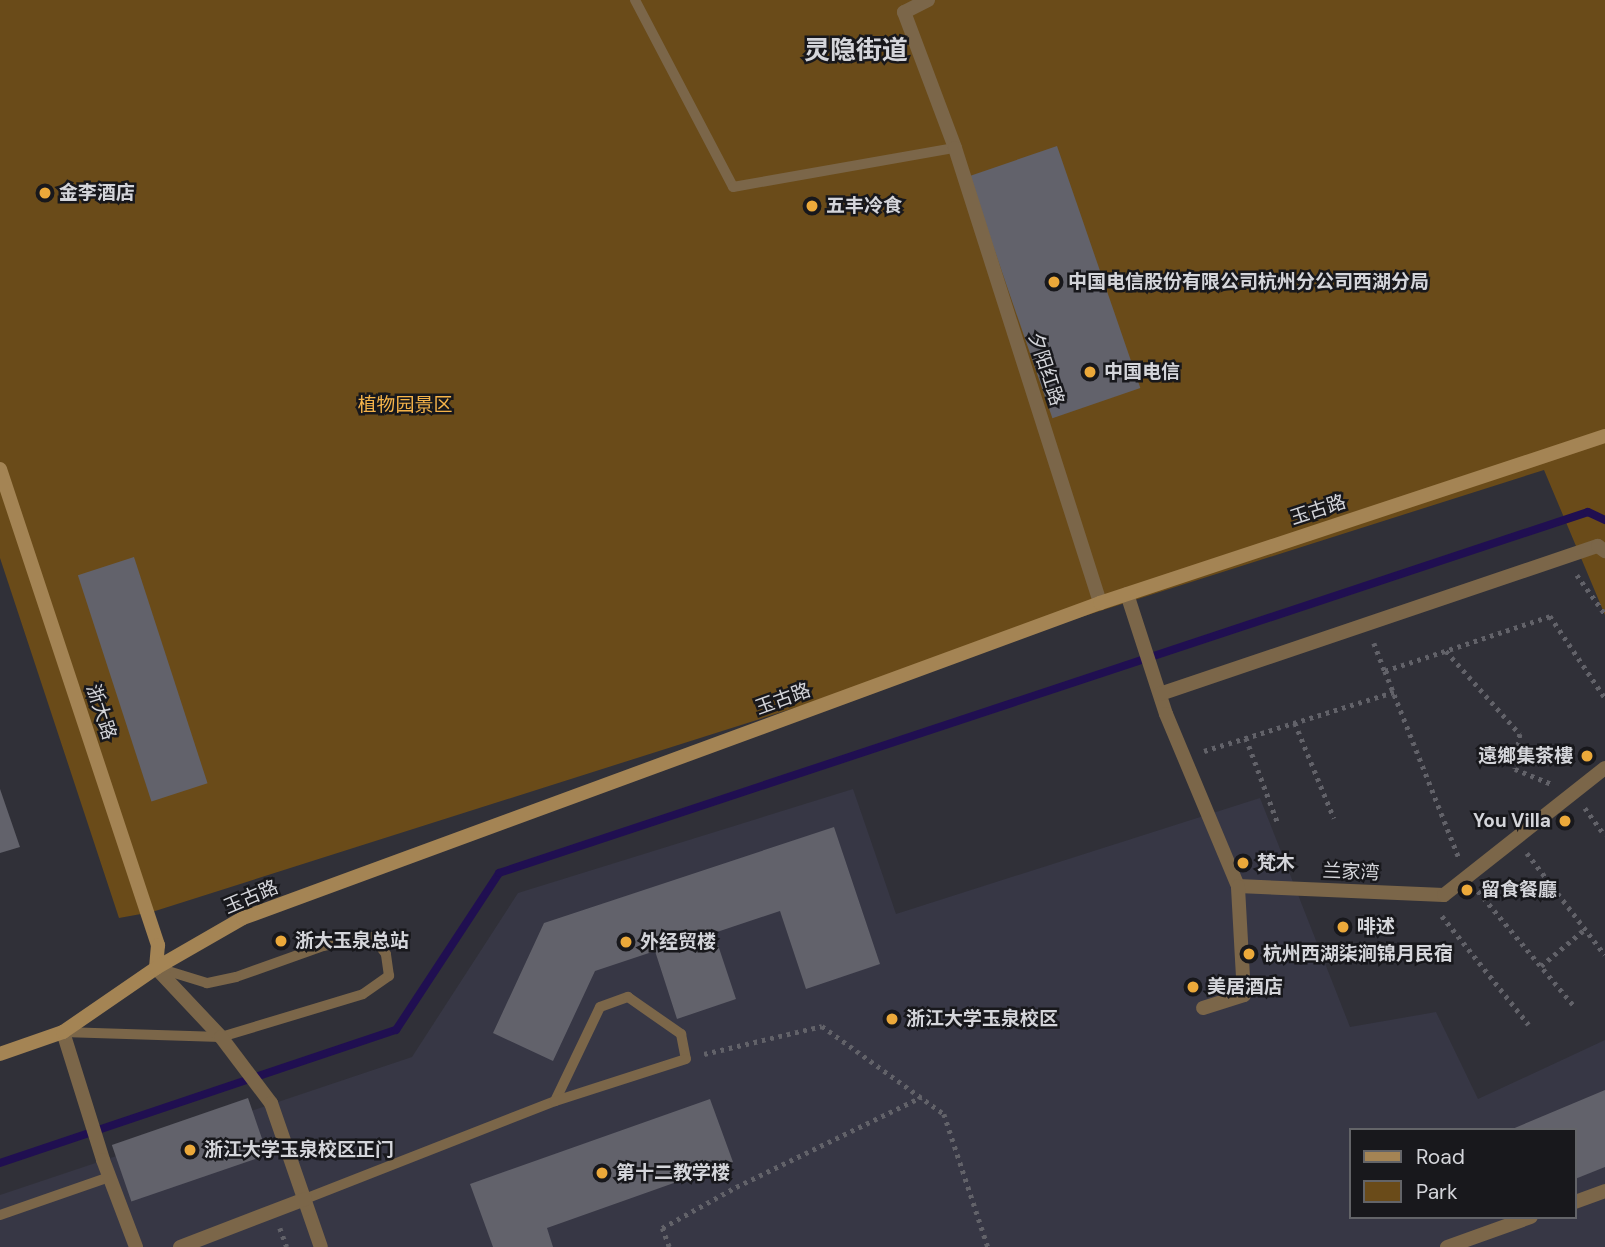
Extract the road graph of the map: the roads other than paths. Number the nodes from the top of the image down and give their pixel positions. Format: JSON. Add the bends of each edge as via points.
{"nodes":[{"id":1,"x":635,"y":0,"type":"edge"},
{"id":2,"x":928,"y":0,"type":"edge"},
{"id":3,"x":955,"y":148,"type":"junction"},
{"id":4,"x":1605,"y":436,"type":"edge"},
{"id":5,"x":0,"y":469,"type":"edge"},
{"id":6,"x":1605,"y":551,"type":"edge"},
{"id":7,"x":1126,"y":594,"type":"junction"},
{"id":8,"x":1100,"y":603,"type":"junction"},
{"id":9,"x":1160,"y":694,"type":"junction"},
{"id":10,"x":1605,"y":768,"type":"edge"},
{"id":11,"x":1238,"y":886,"type":"junction"},
{"id":12,"x":156,"y":968,"type":"junction"},
{"id":13,"x":1203,"y":1007,"type":"dead end"},
{"id":14,"x":63,"y":1032,"type":"junction"},
{"id":15,"x":221,"y":1037,"type":"junction"},
{"id":16,"x":0,"y":1054,"type":"edge"},
{"id":17,"x":555,"y":1101,"type":"junction"},
{"id":18,"x":109,"y":1177,"type":"junction"},
{"id":19,"x":1605,"y":1191,"type":"edge"},
{"id":20,"x":305,"y":1199,"type":"junction"},
{"id":21,"x":1577,"y":1201,"type":"edge"},
{"id":22,"x":0,"y":1215,"type":"edge"},
{"id":23,"x":1525,"y":1219,"type":"edge"},
{"id":24,"x":136,"y":1247,"type":"edge"},
{"id":25,"x":180,"y":1247,"type":"edge"},
{"id":26,"x":321,"y":1247,"type":"edge"},
{"id":27,"x":1447,"y":1247,"type":"edge"}],
"edges":[{"from":1,"to":3,"type":"lane","via":[[733,187]]},
{"from":2,"to":3,"type":"street","name":"夕阳红路","via":[[904,12]]},
{"from":3,"to":8,"type":"street","name":"夕阳红路"},
{"from":4,"to":7,"type":"street","name":"玉古路"},
{"from":5,"to":12,"type":"street","name":"浙大路","via":[[158,945]]},
{"from":6,"to":9,"type":"street","via":[[1598,546]]},
{"from":7,"to":8,"type":"street","name":"玉古路"},
{"from":7,"to":9,"type":"street"},
{"from":8,"to":12,"type":"street","name":"玉古路","via":[[243,918]]},
{"from":9,"to":11,"type":"street"},
{"from":10,"to":11,"type":"street","name":"兰家湾","via":[[1444,895]]},
{"from":11,"to":13,"type":"street","via":[[1244,995]]},
{"from":12,"to":14,"type":"street","name":"玉古路"},
{"from":12,"to":15,"type":"street"},
{"from":12,"to":15,"type":"lane","via":[[207,983],[323,946],[373,937],[386,954],[389,976],[363,995]]},
{"from":14,"to":15,"type":"lane"},
{"from":14,"to":16,"type":"street","name":"玉古路"},
{"from":14,"to":18,"type":"street"},
{"from":15,"to":20,"type":"street","via":[[271,1103]]},
{"from":17,"to":17,"type":"lane","via":[[600,1007],[628,997],[681,1034],[686,1059]]},
{"from":17,"to":20,"type":"lane"},
{"from":18,"to":22,"type":"lane"},
{"from":18,"to":24,"type":"street"},
{"from":19,"to":21,"type":"street"},
{"from":20,"to":25,"type":"street"},
{"from":20,"to":26,"type":"street"},
{"from":23,"to":27,"type":"street"}]}
